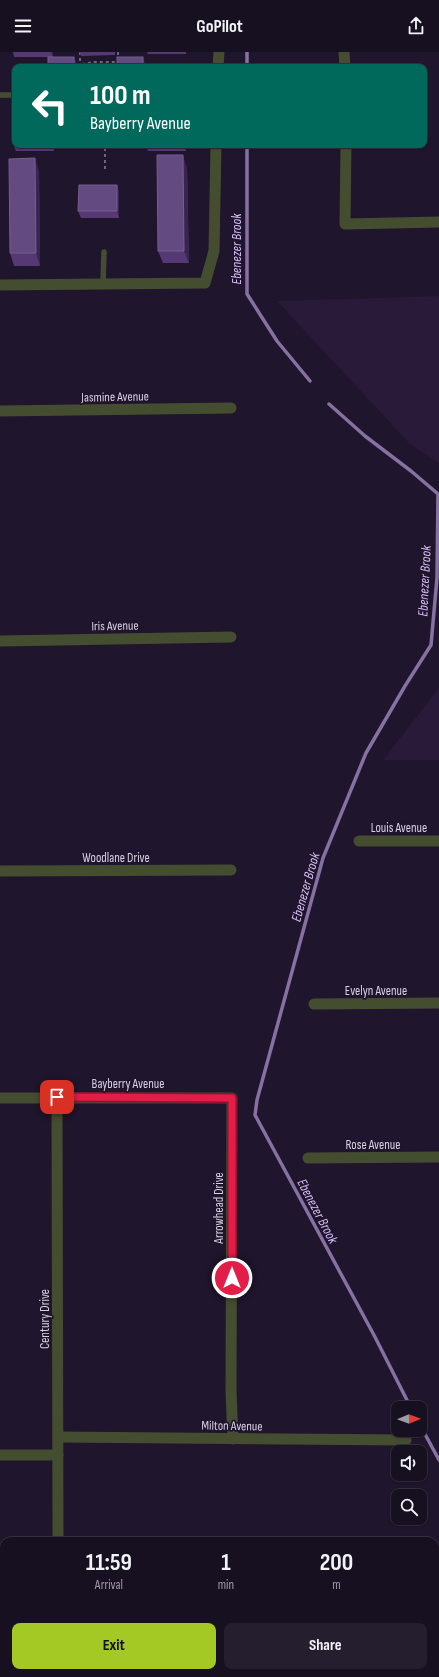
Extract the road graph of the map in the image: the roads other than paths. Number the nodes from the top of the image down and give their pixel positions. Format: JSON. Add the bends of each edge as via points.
{"nodes":[{"id":1,"x":219,"y":52,"type":"edge"},
{"id":2,"x":344,"y":52,"type":"edge"},
{"id":3,"x":218,"y":64,"type":"edge"},
{"id":4,"x":345,"y":64,"type":"edge"},
{"id":5,"x":0,"y":95,"type":"edge"},
{"id":6,"x":12,"y":95,"type":"edge"},
{"id":7,"x":216,"y":148,"type":"edge"},
{"id":8,"x":346,"y":148,"type":"edge"},
{"id":9,"x":439,"y":222,"type":"edge"},
{"id":10,"x":104,"y":252,"type":"dead end"},
{"id":11,"x":103,"y":284,"type":"junction"},
{"id":12,"x":0,"y":285,"type":"edge"},
{"id":13,"x":231,"y":408,"type":"dead end"},
{"id":14,"x":0,"y":411,"type":"edge"},
{"id":15,"x":231,"y":637,"type":"dead end"},
{"id":16,"x":0,"y":641,"type":"edge"},
{"id":17,"x":359,"y":841,"type":"dead end"},
{"id":18,"x":439,"y":841,"type":"edge"},
{"id":19,"x":231,"y":870,"type":"dead end"},
{"id":20,"x":0,"y":871,"type":"edge"},
{"id":21,"x":439,"y":1003,"type":"edge"},
{"id":22,"x":314,"y":1004,"type":"dead end"},
{"id":23,"x":57,"y":1097,"type":"junction"},
{"id":24,"x":0,"y":1098,"type":"edge"},
{"id":25,"x":232,"y":1098,"type":"joint"},
{"id":26,"x":308,"y":1158,"type":"dead end"},
{"id":27,"x":439,"y":1158,"type":"edge"},
{"id":28,"x":58,"y":1437,"type":"junction"},
{"id":29,"x":233,"y":1439,"type":"junction"},
{"id":30,"x":406,"y":1440,"type":"dead end"},
{"id":31,"x":0,"y":1455,"type":"edge"},
{"id":32,"x":58,"y":1455,"type":"junction"},
{"id":33,"x":58,"y":1537,"type":"edge"}],
"edges":[{"from":1,"to":3,"type":"street"},
{"from":2,"to":4,"type":"street"},
{"from":5,"to":6,"type":"lane"},
{"from":7,"to":11,"type":"street","via":[[214,251],[205,283]]},
{"from":8,"to":9,"type":"street","via":[[345,224]]},
{"from":10,"to":11,"type":"lane"},
{"from":11,"to":12,"type":"street"},
{"from":13,"to":14,"type":"street","name":"Jasmine Avenue"},
{"from":15,"to":16,"type":"street","name":"Iris Avenue"},
{"from":17,"to":18,"type":"street","name":"Louis Avenue"},
{"from":19,"to":20,"type":"street","name":"Woodlane Drive"},
{"from":21,"to":22,"type":"street","name":"Evelyn Avenue"},
{"from":23,"to":24,"type":"street","name":"Bayberry Avenue"},
{"from":23,"to":25,"type":"street","name":"Bayberry Avenue"},
{"from":23,"to":28,"type":"street","name":"Century Drive"},
{"from":25,"to":29,"type":"street","name":"Arrowhead Drive"},
{"from":26,"to":27,"type":"street","name":"Rose Avenue"},
{"from":28,"to":29,"type":"street","name":"Milton Avenue"},
{"from":28,"to":32,"type":"street","name":"Century Drive"},
{"from":29,"to":30,"type":"street","name":"Milton Avenue"},
{"from":31,"to":32,"type":"street"},
{"from":32,"to":33,"type":"street","name":"Century Drive"}]}
